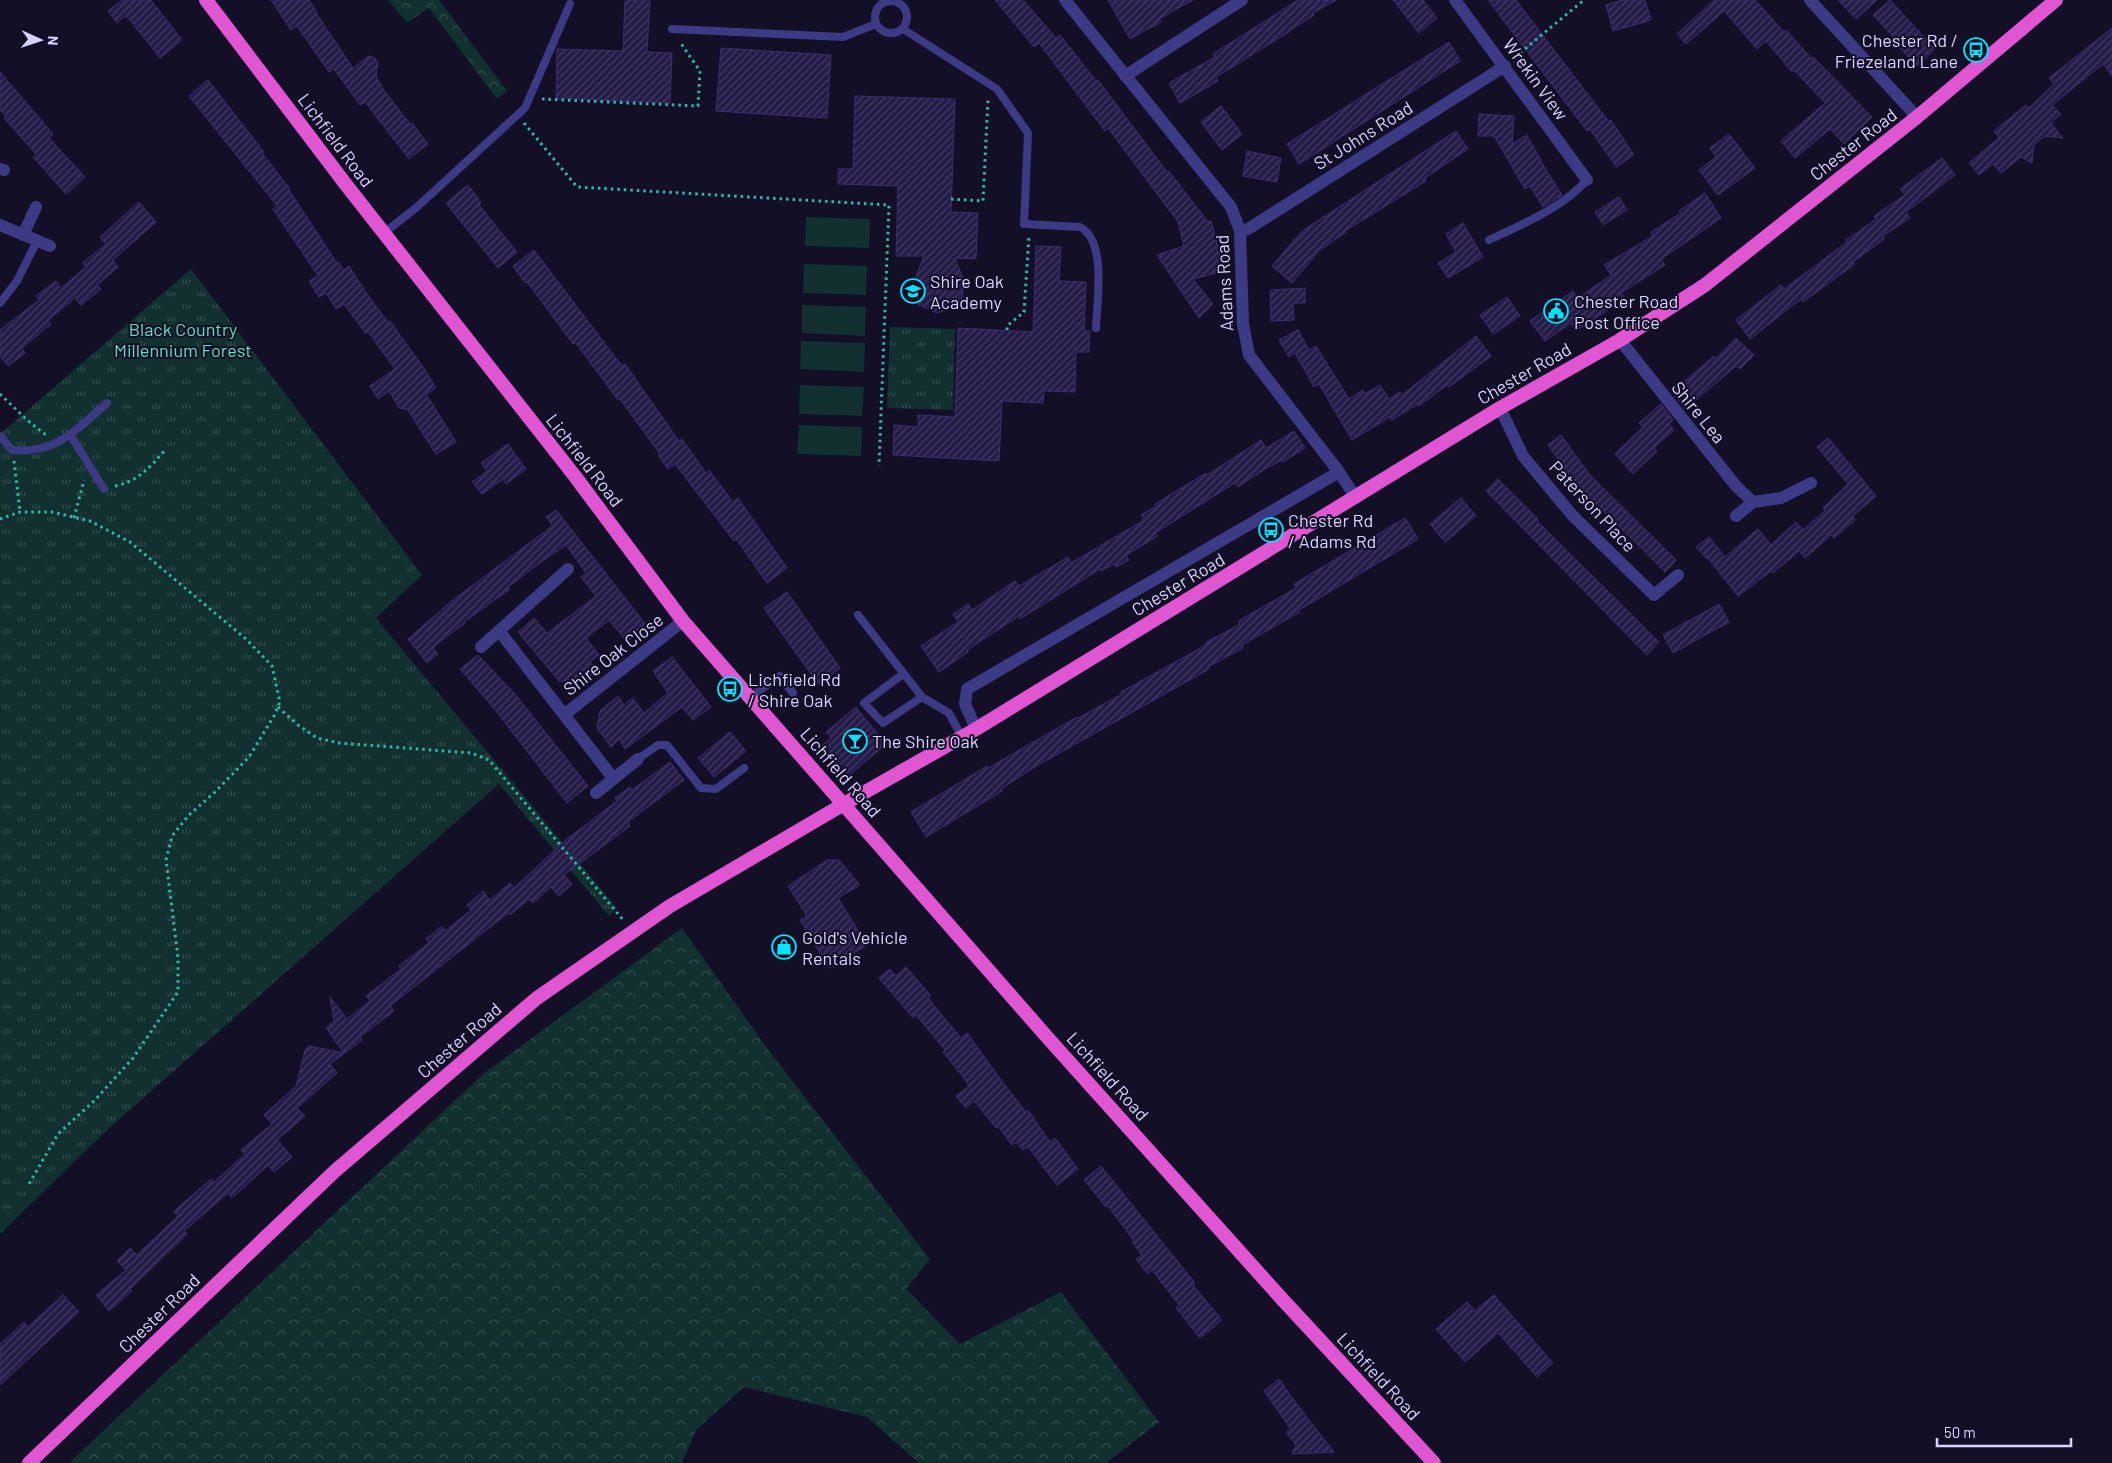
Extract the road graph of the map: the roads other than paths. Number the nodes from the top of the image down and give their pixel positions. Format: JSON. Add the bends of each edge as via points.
{"nodes":[{"id":1,"x":206,"y":0,"type":"edge"},
{"id":2,"x":1065,"y":0,"type":"edge"},
{"id":3,"x":1242,"y":0,"type":"edge"},
{"id":4,"x":1455,"y":0,"type":"edge"},
{"id":5,"x":1810,"y":0,"type":"edge"},
{"id":6,"x":2056,"y":0,"type":"edge"},
{"id":7,"x":903,"y":2,"type":"edge"},
{"id":8,"x":570,"y":4,"type":"dead end"},
{"id":9,"x":876,"y":24,"type":"junction"},
{"id":10,"x":672,"y":29,"type":"road end"},
{"id":11,"x":903,"y":29,"type":"junction"},
{"id":12,"x":1504,"y":66,"type":"junction"},
{"id":13,"x":1125,"y":76,"type":"junction"},
{"id":14,"x":1917,"y":117,"type":"junction"},
{"id":15,"x":1587,"y":180,"type":"joint"},
{"id":16,"x":36,"y":207,"type":"dead end"},
{"id":17,"x":0,"y":225,"type":"edge"},
{"id":18,"x":1240,"y":231,"type":"junction"},
{"id":19,"x":384,"y":233,"type":"junction"},
{"id":20,"x":23,"y":235,"type":"junction"},
{"id":21,"x":1489,"y":240,"type":"dead end"},
{"id":22,"x":37,"y":241,"type":"junction"},
{"id":23,"x":50,"y":246,"type":"dead end"},
{"id":24,"x":0,"y":303,"type":"edge"},
{"id":25,"x":1096,"y":328,"type":"dead end"},
{"id":26,"x":1620,"y":340,"type":"junction"},
{"id":27,"x":107,"y":403,"type":"dead end"},
{"id":28,"x":1500,"y":408,"type":"junction"},
{"id":29,"x":0,"y":436,"type":"edge"},
{"id":30,"x":71,"y":436,"type":"junction"},
{"id":31,"x":1339,"y":472,"type":"junction"},
{"id":32,"x":1811,"y":483,"type":"dead end"},
{"id":33,"x":104,"y":489,"type":"road end"},
{"id":34,"x":1356,"y":498,"type":"junction"},
{"id":35,"x":1753,"y":502,"type":"junction"},
{"id":36,"x":1736,"y":516,"type":"dead end"},
{"id":37,"x":568,"y":569,"type":"dead end"},
{"id":38,"x":1678,"y":575,"type":"dead end"},
{"id":39,"x":858,"y":615,"type":"dead end"},
{"id":40,"x":684,"y":621,"type":"junction"},
{"id":41,"x":500,"y":632,"type":"junction"},
{"id":42,"x":481,"y":647,"type":"dead end"},
{"id":43,"x":903,"y":674,"type":"junction"},
{"id":44,"x":793,"y":693,"type":"dead end"},
{"id":45,"x":750,"y":697,"type":"junction"},
{"id":46,"x":922,"y":697,"type":"junction"},
{"id":47,"x":564,"y":715,"type":"junction"},
{"id":48,"x":976,"y":729,"type":"junction"},
{"id":49,"x":962,"y":737,"type":"junction"},
{"id":50,"x":638,"y":760,"type":"joint"},
{"id":51,"x":744,"y":768,"type":"dead end"},
{"id":52,"x":613,"y":778,"type":"junction"},
{"id":53,"x":596,"y":793,"type":"dead end"},
{"id":54,"x":844,"y":804,"type":"junction"},
{"id":55,"x":29,"y":1463,"type":"edge"},
{"id":56,"x":1434,"y":1463,"type":"edge"}],
"edges":[{"from":1,"to":19,"type":"highway","name":"Lichfield Road"},
{"from":2,"to":13,"type":"street","name":"Adams Road"},
{"from":3,"to":13,"type":"street"},
{"from":4,"to":12,"type":"street","name":"Wrekin View"},
{"from":5,"to":14,"type":"street"},
{"from":6,"to":14,"type":"highway","name":"Chester Road"},
{"from":7,"to":9,"type":"lane","via":[[891,0],[881,3],[875,12]]},
{"from":7,"to":11,"type":"lane","via":[[907,18]]},
{"from":8,"to":19,"type":"lane","via":[[525,108]]},
{"from":9,"to":10,"type":"lane","via":[[843,37]]},
{"from":9,"to":11,"type":"lane","via":[[887,33]]},
{"from":11,"to":25,"type":"lane","via":[[997,89],[1028,133],[1024,224],[1080,227],[1088,231],[1095,243],[1098,266]]},
{"from":12,"to":15,"type":"street","name":"Wrekin View"},
{"from":12,"to":18,"type":"street","name":"St Johns Road","via":[[1248,229]]},
{"from":13,"to":18,"type":"street","name":"Adams Road","via":[[1231,207]]},
{"from":14,"to":26,"type":"highway","name":"Chester Road","via":[[1705,285]]},
{"from":15,"to":21,"type":"lane","via":[[1577,192],[1527,223]]},
{"from":16,"to":20,"type":"street"},
{"from":17,"to":20,"type":"street"},
{"from":18,"to":31,"type":"street","name":"Adams Road","via":[[1243,324],[1249,355]]},
{"from":19,"to":40,"type":"highway","name":"Lichfield Road"},
{"from":20,"to":22,"type":"street"},
{"from":22,"to":23,"type":"street"},
{"from":22,"to":24,"type":"lane","via":[[17,281]]},
{"from":26,"to":28,"type":"highway","name":"Chester Road"},
{"from":26,"to":35,"type":"street","name":"Shire Lea","via":[[1736,486]]},
{"from":27,"to":30,"type":"lane"},
{"from":28,"to":34,"type":"highway","name":"Chester Road"},
{"from":28,"to":38,"type":"street","name":"Paterson Place","via":[[1523,456],[1573,516],[1654,594]]},
{"from":29,"to":30,"type":"lane","via":[[12,450],[27,452],[43,449]]},
{"from":30,"to":33,"type":"lane"},
{"from":31,"to":34,"type":"street","name":"Adams Road"},
{"from":31,"to":48,"type":"street","name":"Chester Road","via":[[967,689],[965,704]]},
{"from":32,"to":35,"type":"street","via":[[1781,498]]},
{"from":34,"to":48,"type":"highway","name":"Chester Road"},
{"from":35,"to":36,"type":"street"},
{"from":37,"to":41,"type":"street"},
{"from":39,"to":43,"type":"lane"},
{"from":40,"to":45,"type":"highway","name":"Lichfield Road"},
{"from":40,"to":47,"type":"street","name":"Shire Oak Close"},
{"from":41,"to":42,"type":"street"},
{"from":41,"to":47,"type":"street","name":"Shire Oak Close"},
{"from":43,"to":46,"type":"lane"},
{"from":43,"to":46,"type":"lane","via":[[864,703],[883,723]]},
{"from":44,"to":45,"type":"lane","via":[[780,676]]},
{"from":45,"to":54,"type":"highway","name":"Lichfield Road"},
{"from":46,"to":49,"type":"lane","via":[[949,713]]},
{"from":47,"to":52,"type":"street","name":"Shire Oak Close"},
{"from":48,"to":49,"type":"highway","name":"Chester Road"},
{"from":49,"to":54,"type":"highway","name":"Chester Road"},
{"from":50,"to":51,"type":"lane","via":[[658,745],[667,745],[701,788],[716,789]]},
{"from":50,"to":52,"type":"street"},
{"from":52,"to":53,"type":"street"},
{"from":54,"to":55,"type":"highway","name":"Chester Road","via":[[670,906],[537,998],[335,1171]]},
{"from":54,"to":56,"type":"highway","name":"Lichfield Road","via":[[1067,1059]]}]}
